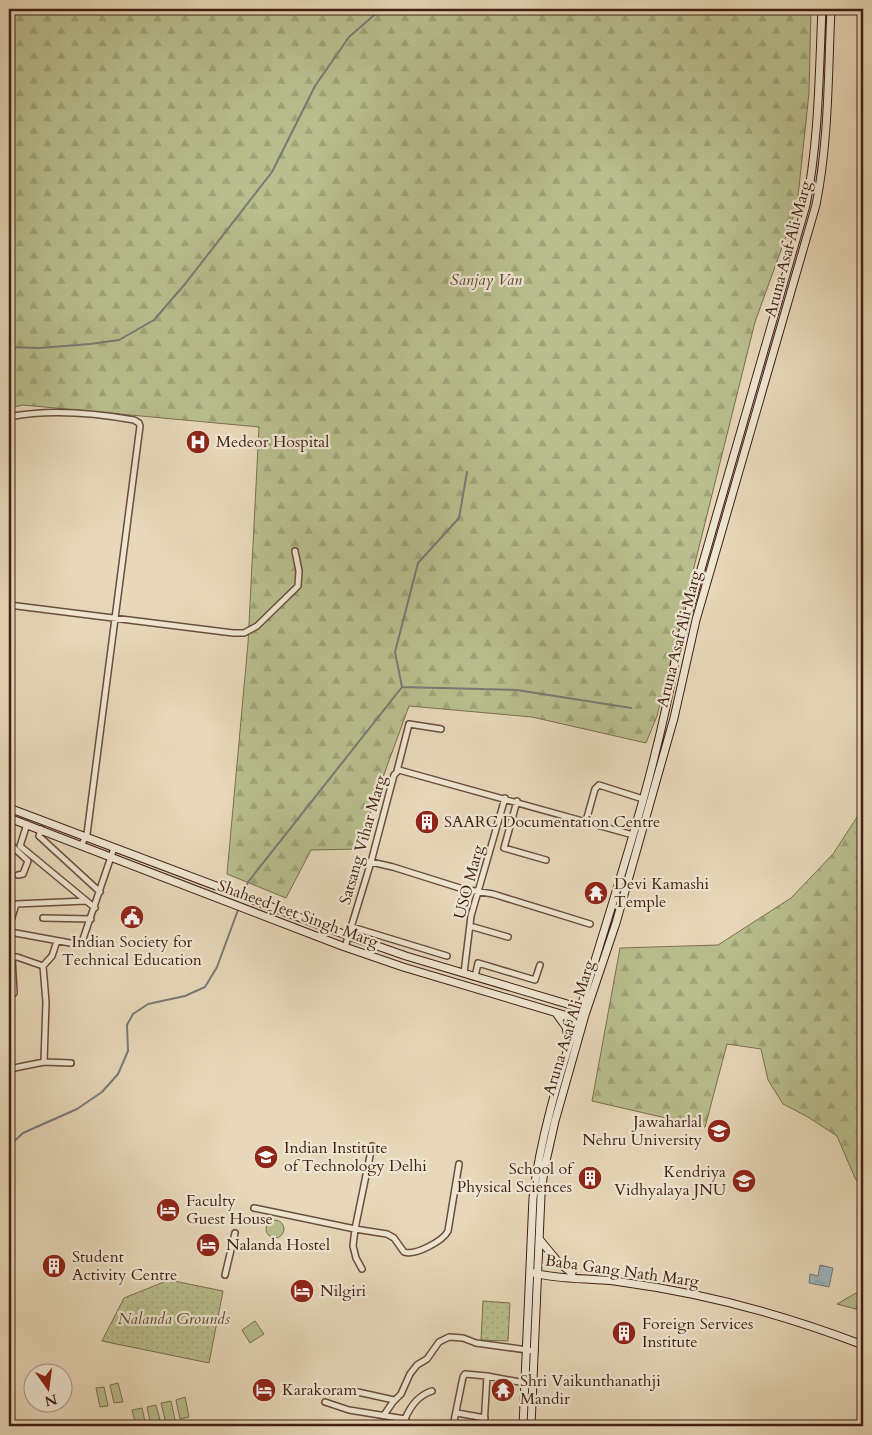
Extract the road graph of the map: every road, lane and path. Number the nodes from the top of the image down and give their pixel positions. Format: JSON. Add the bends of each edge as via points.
{"nodes":[{"id":1,"x":822,"y":9,"type":"edge"},
{"id":2,"x":831,"y":9,"type":"edge"},
{"id":3,"x":9,"y":417,"type":"edge"},
{"id":4,"x":724,"y":493,"type":"junction"},
{"id":5,"x":732,"y":495,"type":"junction"},
{"id":6,"x":295,"y":552,"type":"dead end"},
{"id":7,"x":9,"y":605,"type":"edge"},
{"id":8,"x":114,"y":617,"type":"junction"},
{"id":9,"x":441,"y":729,"type":"dead end"},
{"id":10,"x":398,"y":770,"type":"junction"},
{"id":11,"x":505,"y":798,"type":"junction"},
{"id":12,"x":643,"y":799,"type":"junction"},
{"id":13,"x":517,"y":801,"type":"junction"},
{"id":14,"x":9,"y":808,"type":"edge"},
{"id":15,"x":9,"y":818,"type":"edge"},
{"id":16,"x":586,"y":821,"type":"junction"},
{"id":17,"x":27,"y":824,"type":"junction"},
{"id":18,"x":40,"y":830,"type":"junction"},
{"id":19,"x":633,"y":834,"type":"junction"},
{"id":20,"x":86,"y":837,"type":"junction"},
{"id":21,"x":10,"y":845,"type":"edge"},
{"id":22,"x":20,"y":846,"type":"junction"},
{"id":23,"x":81,"y":846,"type":"junction"},
{"id":24,"x":114,"y":848,"type":"junction"},
{"id":25,"x":111,"y":858,"type":"junction"},
{"id":26,"x":546,"y":860,"type":"dead end"},
{"id":27,"x":371,"y":862,"type":"junction"},
{"id":28,"x":18,"y":875,"type":"dead end"},
{"id":29,"x":100,"y":892,"type":"junction"},
{"id":30,"x":479,"y":893,"type":"junction"},
{"id":31,"x":9,"y":901,"type":"edge"},
{"id":32,"x":86,"y":901,"type":"junction"},
{"id":33,"x":14,"y":906,"type":"junction"},
{"id":34,"x":94,"y":908,"type":"junction"},
{"id":35,"x":43,"y":918,"type":"dead end"},
{"id":36,"x":91,"y":919,"type":"junction"},
{"id":37,"x":607,"y":920,"type":"junction"},
{"id":38,"x":616,"y":923,"type":"junction"},
{"id":39,"x":590,"y":924,"type":"dead end"},
{"id":40,"x":352,"y":926,"type":"junction"},
{"id":41,"x":470,"y":926,"type":"junction"},
{"id":42,"x":349,"y":936,"type":"junction"},
{"id":43,"x":508,"y":937,"type":"dead end"},
{"id":44,"x":57,"y":941,"type":"junction"},
{"id":45,"x":346,"y":947,"type":"junction"},
{"id":46,"x":447,"y":956,"type":"dead end"},
{"id":47,"x":10,"y":957,"type":"edge"},
{"id":48,"x":540,"y":965,"type":"dead end"},
{"id":49,"x":43,"y":966,"type":"junction"},
{"id":50,"x":464,"y":973,"type":"junction"},
{"id":51,"x":475,"y":977,"type":"junction"},
{"id":52,"x":9,"y":996,"type":"edge"},
{"id":53,"x":584,"y":1009,"type":"junction"},
{"id":54,"x":555,"y":1013,"type":"junction"},
{"id":55,"x":580,"y":1020,"type":"junction"},
{"id":56,"x":569,"y":1044,"type":"junction"},
{"id":57,"x":44,"y":1062,"type":"junction"},
{"id":58,"x":71,"y":1063,"type":"dead end"},
{"id":59,"x":9,"y":1069,"type":"edge"},
{"id":60,"x":372,"y":1146,"type":"dead end"},
{"id":61,"x":459,"y":1164,"type":"dead end"},
{"id":62,"x":254,"y":1208,"type":"dead end"},
{"id":63,"x":355,"y":1230,"type":"junction"},
{"id":64,"x":234,"y":1233,"type":"dead end"},
{"id":65,"x":539,"y":1239,"type":"junction"},
{"id":66,"x":362,"y":1269,"type":"dead end"},
{"id":67,"x":536,"y":1272,"type":"junction"},
{"id":68,"x":572,"y":1273,"type":"junction"},
{"id":69,"x":225,"y":1275,"type":"dead end"},
{"id":70,"x":665,"y":1287,"type":"junction"},
{"id":71,"x":861,"y":1342,"type":"edge"},
{"id":72,"x":527,"y":1350,"type":"junction"},
{"id":73,"x":535,"y":1351,"type":"junction"},
{"id":74,"x":488,"y":1376,"type":"junction"},
{"id":75,"x":525,"y":1383,"type":"junction"},
{"id":76,"x":353,"y":1391,"type":"dead end"},
{"id":77,"x":432,"y":1391,"type":"dead end"},
{"id":78,"x":394,"y":1400,"type":"junction"},
{"id":79,"x":326,"y":1402,"type":"dead end"},
{"id":80,"x":456,"y":1414,"type":"junction"},
{"id":81,"x":384,"y":1415,"type":"junction"},
{"id":82,"x":485,"y":1418,"type":"junction"},
{"id":83,"x":405,"y":1419,"type":"junction"},
{"id":84,"x":410,"y":1426,"type":"edge"},
{"id":85,"x":453,"y":1426,"type":"edge"},
{"id":86,"x":484,"y":1426,"type":"edge"},
{"id":87,"x":523,"y":1426,"type":"edge"},
{"id":88,"x":531,"y":1426,"type":"edge"}],
"edges":[{"from":1,"to":4,"type":"main road","name":"Aruna Asaf Ali Marg","via":[[813,172]]},
{"from":2,"to":5,"type":"main road","name":"Aruna Asaf Ali Marg","via":[[823,172]]},
{"from":3,"to":8,"type":"street","via":[[28,413],[70,414],[131,419],[139,423]]},
{"from":4,"to":5,"type":"street"},
{"from":4,"to":12,"type":"main road","name":"Aruna Asaf Ali Marg","via":[[676,656],[665,718]]},
{"from":5,"to":38,"type":"main road","name":"Aruna Asaf Ali Marg"},
{"from":6,"to":8,"type":"street","via":[[298,586],[261,623],[244,633]]},
{"from":7,"to":8,"type":"street"},
{"from":8,"to":20,"type":"street"},
{"from":9,"to":10,"type":"street","name":"Satsang Vihar Marg","via":[[409,724]]},
{"from":10,"to":11,"type":"street"},
{"from":10,"to":27,"type":"street","name":"Satsang Vihar Marg"},
{"from":11,"to":13,"type":"street"},
{"from":11,"to":30,"type":"street","name":"USO Marg"},
{"from":12,"to":16,"type":"street","via":[[599,785]]},
{"from":12,"to":19,"type":"main road","name":"Aruna Asaf Ali Marg"},
{"from":13,"to":16,"type":"street"},
{"from":13,"to":26,"type":"street","via":[[504,848]]},
{"from":14,"to":20,"type":"main road","name":"Shaheed Jeet Singh Marg"},
{"from":15,"to":17,"type":"main road","name":"Shaheed Jeet Singh Marg"},
{"from":16,"to":19,"type":"street"},
{"from":17,"to":18,"type":"main road","name":"Shaheed Jeet Singh Marg"},
{"from":17,"to":22,"type":"street"},
{"from":18,"to":23,"type":"main road","name":"Shaheed Jeet Singh Marg"},
{"from":18,"to":29,"type":"street","via":[[40,836]]},
{"from":19,"to":37,"type":"main road","name":"Aruna Asaf Ali Marg"},
{"from":20,"to":23,"type":"street"},
{"from":20,"to":24,"type":"main road","name":"Shaheed Jeet Singh Marg"},
{"from":21,"to":22,"type":"street"},
{"from":21,"to":28,"type":"street","via":[[28,861],[23,874]]},
{"from":22,"to":32,"type":"street"},
{"from":23,"to":25,"type":"main road","name":"Shaheed Jeet Singh Marg"},
{"from":24,"to":25,"type":"street"},
{"from":24,"to":42,"type":"main road","name":"Shaheed Jeet Singh Marg"},
{"from":25,"to":29,"type":"street"},
{"from":25,"to":45,"type":"main road","name":"Shaheed Jeet Singh Marg"},
{"from":27,"to":30,"type":"street"},
{"from":27,"to":40,"type":"street","name":"Satsang Vihar Marg"},
{"from":29,"to":34,"type":"street"},
{"from":30,"to":39,"type":"street","via":[[493,894]]},
{"from":30,"to":41,"type":"street","name":"USO Marg"},
{"from":31,"to":33,"type":"street"},
{"from":32,"to":33,"type":"street"},
{"from":32,"to":34,"type":"street"},
{"from":33,"to":44,"type":"street","via":[[10,932]]},
{"from":34,"to":36,"type":"street"},
{"from":35,"to":36,"type":"street"},
{"from":36,"to":44,"type":"street","via":[[81,945]]},
{"from":37,"to":38,"type":"street"},
{"from":37,"to":53,"type":"main road","name":"Aruna Asaf Ali Marg"},
{"from":38,"to":53,"type":"main road","name":"Aruna Asaf Ali Marg"},
{"from":40,"to":42,"type":"street","name":"Satsang Vihar Marg"},
{"from":40,"to":46,"type":"street"},
{"from":41,"to":43,"type":"street"},
{"from":41,"to":50,"type":"street","name":"USO Marg"},
{"from":42,"to":45,"type":"street","name":"Satsang Vihar Marg"},
{"from":42,"to":50,"type":"main road","name":"Shaheed Jeet Singh Marg"},
{"from":44,"to":49,"type":"street","via":[[52,956]]},
{"from":45,"to":54,"type":"main road","name":"Shaheed Jeet Singh Marg"},
{"from":47,"to":49,"type":"street"},
{"from":47,"to":52,"type":"street","via":[[14,993]]},
{"from":48,"to":51,"type":"street","via":[[535,980],[478,963]]},
{"from":49,"to":57,"type":"street","via":[[46,1002]]},
{"from":50,"to":51,"type":"main road","name":"Shaheed Jeet Singh Marg"},
{"from":51,"to":53,"type":"main road","name":"Shaheed Jeet Singh Marg"},
{"from":53,"to":55,"type":"main road","name":"Aruna Asaf Ali Marg"},
{"from":54,"to":55,"type":"main road","name":"Shaheed Jeet Singh Marg"},
{"from":54,"to":56,"type":"main road","via":[[566,1027]]},
{"from":55,"to":56,"type":"main road","name":"Aruna Asaf Ali Marg"},
{"from":55,"to":65,"type":"main road","name":"Aruna Asaf Ali Marg","via":[[544,1170]]},
{"from":56,"to":67,"type":"main road","name":"Aruna Asaf Ali Marg","via":[[536,1174]]},
{"from":57,"to":58,"type":"street"},
{"from":57,"to":59,"type":"street"},
{"from":60,"to":63,"type":"street"},
{"from":61,"to":63,"type":"street","via":[[448,1231],[440,1240],[408,1253],[391,1236]]},
{"from":62,"to":63,"type":"street"},
{"from":63,"to":66,"type":"street","via":[[354,1252]]},
{"from":64,"to":69,"type":"street"},
{"from":65,"to":67,"type":"main road","name":"Aruna Asaf Ali Marg"},
{"from":65,"to":68,"type":"main road"},
{"from":67,"to":68,"type":"main road","name":"Baba Gang Nath Marg"},
{"from":67,"to":70,"type":"main road","name":"Baba Gang Nath Marg"},
{"from":67,"to":72,"type":"main road"},
{"from":67,"to":73,"type":"main road"},
{"from":68,"to":70,"type":"main road","name":"Baba Gang Nath Marg"},
{"from":70,"to":71,"type":"main road","name":"Baba Gang Nath Marg","via":[[752,1307]]},
{"from":72,"to":73,"type":"street"},
{"from":72,"to":75,"type":"main road"},
{"from":72,"to":78,"type":"street","via":[[449,1337],[439,1342],[427,1359],[417,1365],[403,1392]]},
{"from":73,"to":88,"type":"main road"},
{"from":74,"to":75,"type":"street"},
{"from":74,"to":80,"type":"street","via":[[464,1375]]},
{"from":74,"to":82,"type":"street"},
{"from":75,"to":87,"type":"main road"},
{"from":76,"to":78,"type":"street"},
{"from":77,"to":83,"type":"street","via":[[419,1397]]},
{"from":78,"to":81,"type":"street"},
{"from":79,"to":81,"type":"street","via":[[349,1410]]},
{"from":80,"to":82,"type":"street"},
{"from":80,"to":85,"type":"street"},
{"from":81,"to":83,"type":"street"},
{"from":82,"to":86,"type":"street"},
{"from":83,"to":84,"type":"street"}]}
